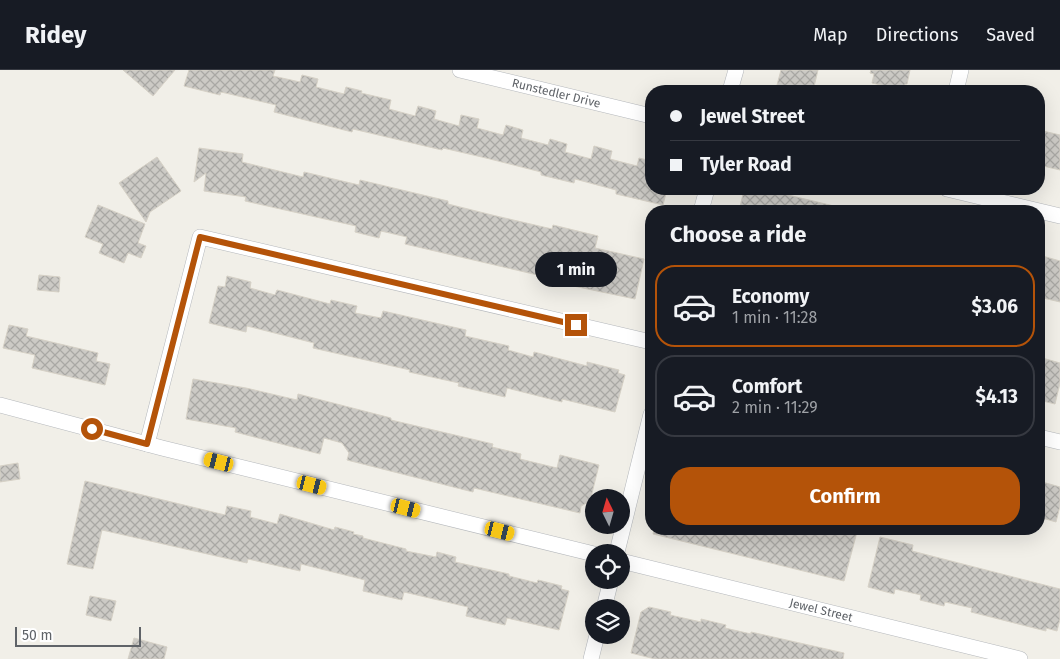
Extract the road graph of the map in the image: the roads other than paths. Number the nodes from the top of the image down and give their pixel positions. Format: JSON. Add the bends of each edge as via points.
{"nodes":[{"id":1,"x":460,"y":70,"type":"edge"},
{"id":2,"x":736,"y":70,"type":"edge"},
{"id":3,"x":961,"y":70,"type":"edge"},
{"id":4,"x":732,"y":85,"type":"edge"},
{"id":5,"x":957,"y":85,"type":"edge"},
{"id":6,"x":645,"y":115,"type":"edge"},
{"id":7,"x":972,"y":195,"type":"edge"},
{"id":8,"x":1014,"y":205,"type":"edge"},
{"id":9,"x":1045,"y":212,"type":"edge"},
{"id":10,"x":1060,"y":216,"type":"edge"},
{"id":11,"x":645,"y":341,"type":"edge"},
{"id":12,"x":0,"y":405,"type":"edge"},
{"id":13,"x":645,"y":438,"type":"edge"},
{"id":14,"x":1045,"y":438,"type":"edge"},
{"id":15,"x":1060,"y":442,"type":"edge"},
{"id":16,"x":147,"y":444,"type":"junction"},
{"id":17,"x":619,"y":544,"type":"edge"},
{"id":18,"x":585,"y":552,"type":"edge"},
{"id":19,"x":630,"y":563,"type":"edge"},
{"id":20,"x":595,"y":644,"type":"edge"},
{"id":21,"x":591,"y":659,"type":"edge"},
{"id":22,"x":1020,"y":659,"type":"edge"}],
"edges":[{"from":1,"to":6,"type":"street","name":"Runstedler Drive"},
{"from":2,"to":4,"type":"street"},
{"from":3,"to":5,"type":"street"},
{"from":7,"to":8,"type":"street"},
{"from":9,"to":10,"type":"street"},
{"from":11,"to":16,"type":"street","via":[[200,237]]},
{"from":12,"to":16,"type":"street"},
{"from":13,"to":17,"type":"street"},
{"from":14,"to":15,"type":"street"},
{"from":16,"to":18,"type":"street"},
{"from":19,"to":22,"type":"street","name":"Jewel Street"},
{"from":20,"to":21,"type":"street"}]}
